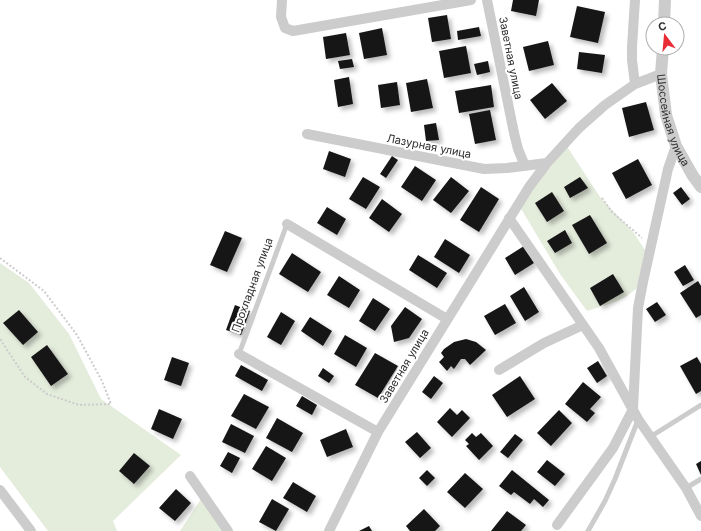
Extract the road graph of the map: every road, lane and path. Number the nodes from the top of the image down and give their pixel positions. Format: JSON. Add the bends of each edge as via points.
{"nodes":[{"id":1,"x":282,"y":0,"type":"edge"},
{"id":2,"x":472,"y":0,"type":"edge"},
{"id":3,"x":487,"y":0,"type":"edge"},
{"id":4,"x":635,"y":0,"type":"edge"},
{"id":5,"x":665,"y":0,"type":"edge"},
{"id":6,"x":664,"y":16,"type":"edge"},
{"id":7,"x":662,"y":56,"type":"edge"},
{"id":8,"x":661,"y":74,"type":"junction"},
{"id":9,"x":635,"y":84,"type":"junction"},
{"id":10,"x":307,"y":134,"type":"dead end"},
{"id":11,"x":676,"y":146,"type":"junction"},
{"id":12,"x":547,"y":163,"type":"junction"},
{"id":13,"x":526,"y":166,"type":"junction"},
{"id":14,"x":701,"y":187,"type":"edge"},
{"id":15,"x":602,"y":198,"type":"dead end"},
{"id":16,"x":509,"y":218,"type":"junction"},
{"id":17,"x":287,"y":224,"type":"joint"},
{"id":18,"x":651,"y":246,"type":"junction"},
{"id":19,"x":0,"y":258,"type":"edge"},
{"id":20,"x":447,"y":319,"type":"junction"},
{"id":21,"x":583,"y":324,"type":"junction"},
{"id":22,"x":0,"y":339,"type":"edge"},
{"id":23,"x":240,"y":354,"type":"joint"},
{"id":24,"x":499,"y":370,"type":"dead end"},
{"id":25,"x":701,"y":405,"type":"edge"},
{"id":26,"x":633,"y":409,"type":"junction"},
{"id":27,"x":638,"y":419,"type":"junction"},
{"id":28,"x":378,"y":432,"type":"junction"},
{"id":29,"x":650,"y":437,"type":"junction"},
{"id":30,"x":190,"y":476,"type":"dead end"},
{"id":31,"x":701,"y":479,"type":"edge"},
{"id":32,"x":686,"y":488,"type":"junction"},
{"id":33,"x":0,"y":490,"type":"edge"},
{"id":34,"x":701,"y":516,"type":"edge"},
{"id":35,"x":557,"y":525,"type":"dead end"},
{"id":36,"x":30,"y":531,"type":"edge"},
{"id":37,"x":228,"y":531,"type":"edge"},
{"id":38,"x":329,"y":531,"type":"edge"},
{"id":39,"x":588,"y":531,"type":"edge"}],
"edges":[{"from":1,"to":2,"type":"street","via":[[285,28],[293,32]]},
{"from":3,"to":13,"type":"street","name":"Заветная улица","via":[[514,133]]},
{"from":4,"to":9,"type":"street","via":[[632,60]]},
{"from":5,"to":6,"type":"street"},
{"from":7,"to":8,"type":"street","name":"Шоссейная улица"},
{"from":8,"to":9,"type":"street","name":"Заветная улица"},
{"from":8,"to":11,"type":"street","name":"Шоссейная улица","via":[[666,115]]},
{"from":9,"to":12,"type":"street","name":"Заветная улица","via":[[605,105],[579,128]]},
{"from":10,"to":13,"type":"street","name":"Лазурная улица","via":[[484,169]]},
{"from":11,"to":14,"type":"street","name":"Шоссейная улица"},
{"from":11,"to":18,"type":"street","via":[[668,169]]},
{"from":12,"to":13,"type":"street","name":"Лазурная улица"},
{"from":12,"to":16,"type":"street","name":"Заветная улица"},
{"from":15,"to":18,"type":"path","via":[[612,212]]},
{"from":16,"to":20,"type":"street","name":"Заветная улица"},
{"from":16,"to":21,"type":"street"},
{"from":17,"to":20,"type":"street"},
{"from":17,"to":23,"type":"lane","name":"Прохладная улица"},
{"from":18,"to":26,"type":"street","via":[[638,308]]},
{"from":19,"to":22,"type":"path","via":[[44,291],[77,335],[112,404],[79,405],[47,394],[24,377]]},
{"from":20,"to":28,"type":"street","name":"Заветная улица"},
{"from":21,"to":24,"type":"street","via":[[544,343]]},
{"from":21,"to":26,"type":"street"},
{"from":23,"to":28,"type":"street"},
{"from":25,"to":29,"type":"lane"},
{"from":26,"to":27,"type":"street"},
{"from":26,"to":35,"type":"street","via":[[613,448]]},
{"from":27,"to":29,"type":"street"},
{"from":27,"to":39,"type":"lane","via":[[615,479]]},
{"from":28,"to":38,"type":"street","name":"Заветная улица"},
{"from":29,"to":32,"type":"street"},
{"from":30,"to":37,"type":"street"},
{"from":31,"to":32,"type":"lane"},
{"from":32,"to":34,"type":"street"},
{"from":33,"to":36,"type":"street"}]}
